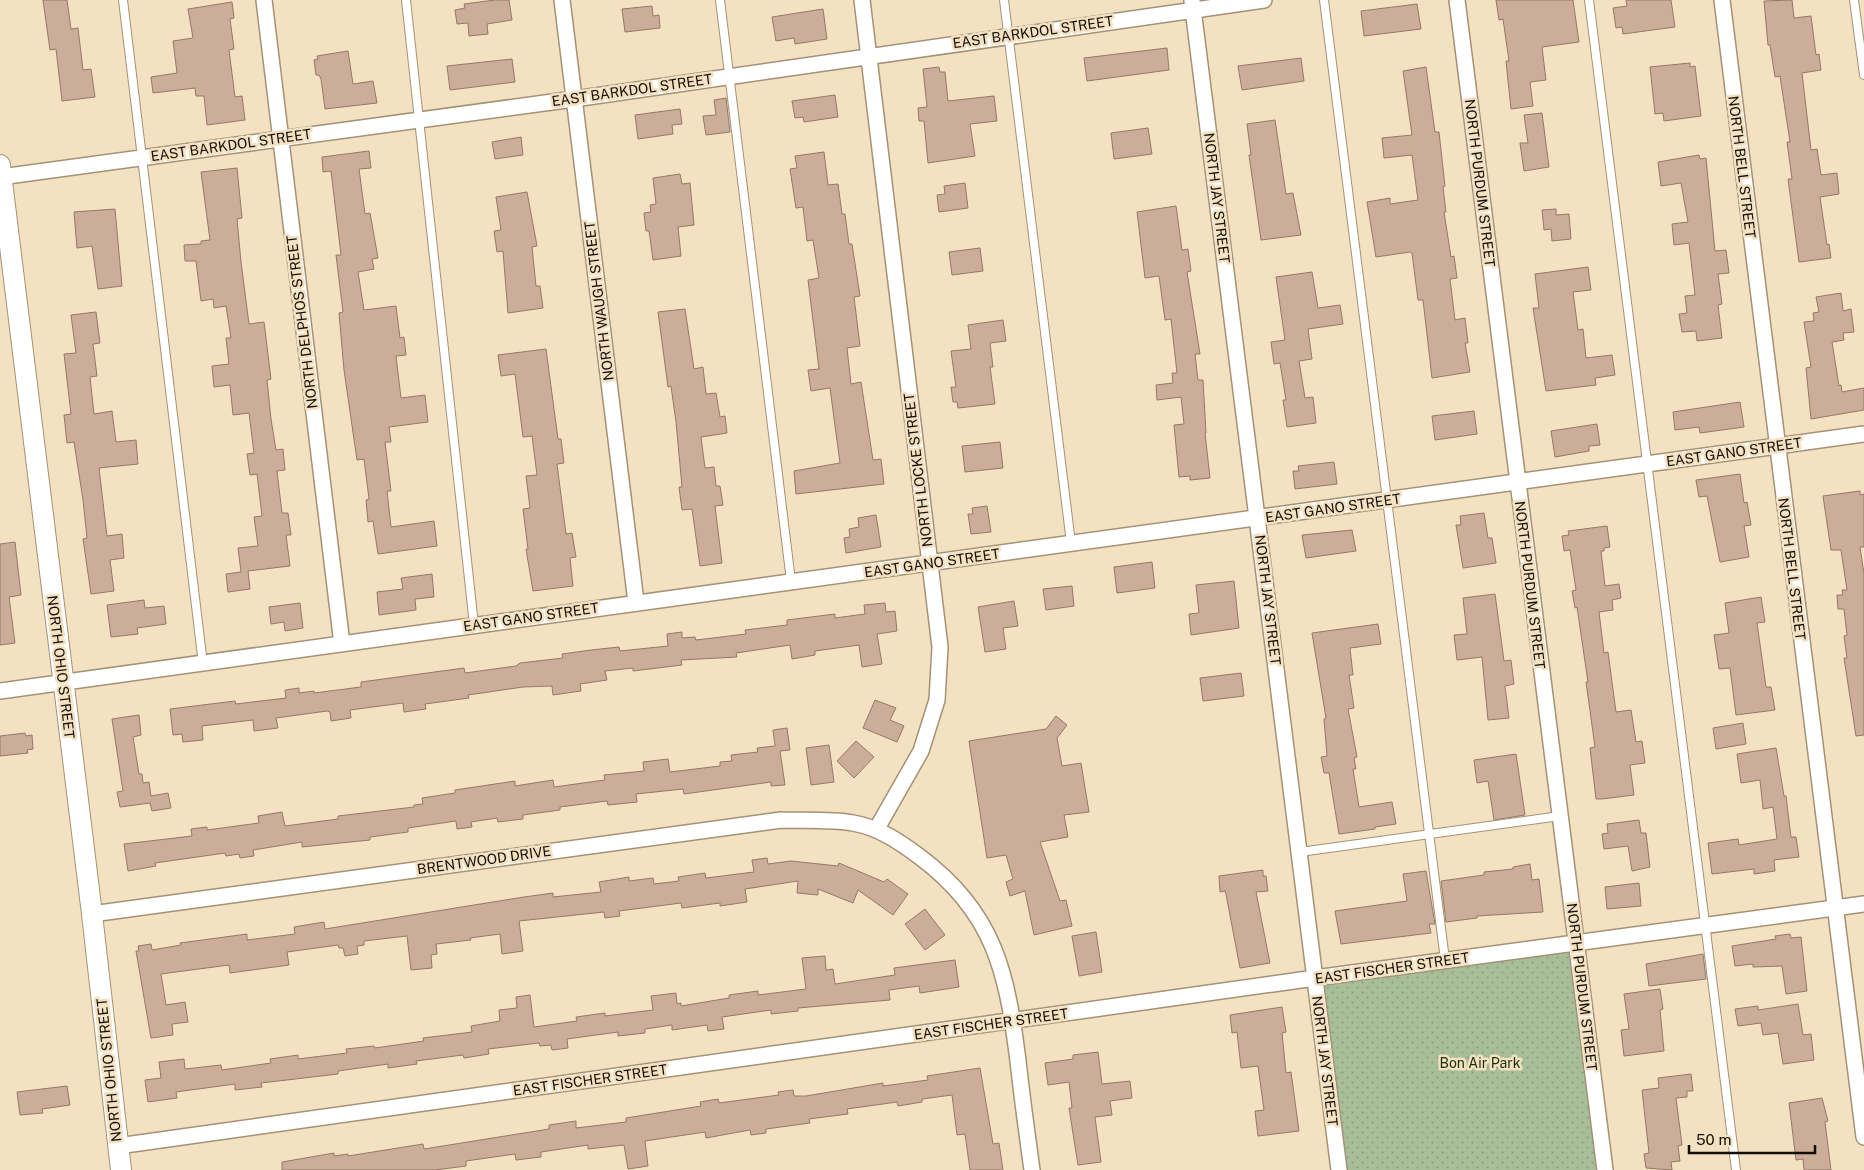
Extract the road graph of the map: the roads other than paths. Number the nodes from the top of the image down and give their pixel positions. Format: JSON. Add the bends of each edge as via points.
{"nodes":[{"id":1,"x":123,"y":0,"type":"edge"},
{"id":2,"x":264,"y":0,"type":"edge"},
{"id":3,"x":406,"y":0,"type":"edge"},
{"id":4,"x":562,"y":0,"type":"edge"},
{"id":5,"x":720,"y":0,"type":"edge"},
{"id":6,"x":862,"y":0,"type":"edge"},
{"id":7,"x":1004,"y":0,"type":"edge"},
{"id":8,"x":1264,"y":0,"type":"edge"},
{"id":9,"x":1324,"y":0,"type":"edge"},
{"id":10,"x":1457,"y":0,"type":"edge"},
{"id":11,"x":1589,"y":0,"type":"edge"},
{"id":12,"x":1722,"y":0,"type":"edge"},
{"id":13,"x":1854,"y":0,"type":"edge"},
{"id":14,"x":1193,"y":5,"type":"edge"},
{"id":15,"x":1008,"y":35,"type":"junction"},
{"id":16,"x":868,"y":55,"type":"junction"},
{"id":17,"x":1864,"y":75,"type":"edge"},
{"id":18,"x":729,"y":76,"type":"junction"},
{"id":19,"x":574,"y":98,"type":"junction"},
{"id":20,"x":419,"y":119,"type":"junction"},
{"id":21,"x":280,"y":138,"type":"junction"},
{"id":22,"x":141,"y":157,"type":"junction"},
{"id":23,"x":0,"y":173,"type":"edge"},
{"id":24,"x":1864,"y":434,"type":"edge"},
{"id":25,"x":1777,"y":446,"type":"junction"},
{"id":26,"x":1646,"y":464,"type":"junction"},
{"id":27,"x":1517,"y":482,"type":"junction"},
{"id":28,"x":1386,"y":500,"type":"junction"},
{"id":29,"x":1258,"y":518,"type":"junction"},
{"id":30,"x":1071,"y":543,"type":"junction"},
{"id":31,"x":929,"y":564,"type":"junction"},
{"id":32,"x":791,"y":581,"type":"junction"},
{"id":33,"x":636,"y":602,"type":"junction"},
{"id":34,"x":474,"y":625,"type":"junction"},
{"id":35,"x":342,"y":644,"type":"junction"},
{"id":36,"x":203,"y":664,"type":"junction"},
{"id":37,"x":63,"y":682,"type":"junction"},
{"id":38,"x":0,"y":691,"type":"edge"},
{"id":39,"x":1560,"y":816,"type":"junction"},
{"id":40,"x":876,"y":830,"type":"junction"},
{"id":41,"x":1430,"y":833,"type":"junction"},
{"id":42,"x":1300,"y":852,"type":"junction"},
{"id":43,"x":1864,"y":904,"type":"edge"},
{"id":44,"x":1835,"y":907,"type":"junction"},
{"id":45,"x":92,"y":914,"type":"junction"},
{"id":46,"x":1705,"y":925,"type":"junction"},
{"id":47,"x":1577,"y":943,"type":"junction"},
{"id":48,"x":1445,"y":960,"type":"junction"},
{"id":49,"x":1315,"y":978,"type":"junction"},
{"id":50,"x":1013,"y":1021,"type":"junction"},
{"id":51,"x":1864,"y":1137,"type":"edge"},
{"id":52,"x":118,"y":1146,"type":"junction"},
{"id":53,"x":121,"y":1170,"type":"edge"},
{"id":54,"x":1032,"y":1170,"type":"edge"},
{"id":55,"x":1339,"y":1170,"type":"edge"},
{"id":56,"x":1605,"y":1170,"type":"edge"},
{"id":57,"x":1736,"y":1170,"type":"edge"}],
"edges":[{"from":1,"to":22,"type":"lane"},
{"from":2,"to":21,"type":"street","name":"NORTH DELPHOS STREET"},
{"from":3,"to":20,"type":"lane"},
{"from":4,"to":19,"type":"street","name":"NORTH WAUGH STREET"},
{"from":5,"to":18,"type":"lane"},
{"from":6,"to":16,"type":"street","name":"NORTH LOCKE STREET"},
{"from":7,"to":15,"type":"lane"},
{"from":8,"to":14,"type":"street","name":"EAST BARKDOL STREET"},
{"from":9,"to":28,"type":"lane"},
{"from":10,"to":27,"type":"street","name":"NORTH PURDUM STREET"},
{"from":11,"to":26,"type":"lane"},
{"from":12,"to":25,"type":"street","name":"NORTH BELL STREET"},
{"from":13,"to":17,"type":"lane"},
{"from":14,"to":15,"type":"street","name":"EAST BARKDOL STREET"},
{"from":14,"to":29,"type":"street","name":"NORTH JAY STREET"},
{"from":15,"to":16,"type":"street","name":"EAST BARKDOL STREET"},
{"from":15,"to":30,"type":"lane"},
{"from":16,"to":18,"type":"street","name":"EAST BARKDOL STREET"},
{"from":16,"to":31,"type":"street","name":"NORTH LOCKE STREET"},
{"from":18,"to":19,"type":"street","name":"EAST BARKDOL STREET"},
{"from":18,"to":32,"type":"lane"},
{"from":19,"to":20,"type":"street","name":"EAST BARKDOL STREET"},
{"from":19,"to":33,"type":"street","name":"NORTH WAUGH STREET"},
{"from":20,"to":21,"type":"street","name":"EAST BARKDOL STREET"},
{"from":20,"to":34,"type":"lane"},
{"from":21,"to":22,"type":"street","name":"EAST BARKDOL STREET"},
{"from":21,"to":35,"type":"street","name":"NORTH DELPHOS STREET"},
{"from":22,"to":23,"type":"street","name":"EAST BARKDOL STREET"},
{"from":22,"to":36,"type":"lane"},
{"from":23,"to":37,"type":"street","name":"NORTH OHIO STREET"},
{"from":24,"to":25,"type":"street","name":"EAST GANO STREET"},
{"from":25,"to":26,"type":"street","name":"EAST GANO STREET"},
{"from":25,"to":44,"type":"street","name":"NORTH BELL STREET"},
{"from":26,"to":27,"type":"street","name":"EAST GANO STREET"},
{"from":26,"to":46,"type":"lane"},
{"from":27,"to":28,"type":"street","name":"EAST GANO STREET"},
{"from":27,"to":39,"type":"street","name":"NORTH PURDUM STREET"},
{"from":28,"to":29,"type":"street","name":"EAST GANO STREET"},
{"from":28,"to":41,"type":"lane"},
{"from":29,"to":30,"type":"street","name":"EAST GANO STREET"},
{"from":29,"to":42,"type":"street","name":"NORTH JAY STREET"},
{"from":30,"to":31,"type":"street","name":"EAST GANO STREET"},
{"from":31,"to":32,"type":"street","name":"EAST GANO STREET"},
{"from":31,"to":40,"type":"street","name":"NORTH LOCKE STREET","via":[[940,647],[937,700],[921,751]]},
{"from":32,"to":33,"type":"street","name":"EAST GANO STREET"},
{"from":33,"to":34,"type":"street","name":"EAST GANO STREET"},
{"from":34,"to":35,"type":"street","name":"EAST GANO STREET"},
{"from":35,"to":36,"type":"street","name":"EAST GANO STREET"},
{"from":36,"to":37,"type":"street","name":"EAST GANO STREET"},
{"from":37,"to":38,"type":"street","name":"EAST GANO STREET"},
{"from":37,"to":45,"type":"street","name":"NORTH OHIO STREET"},
{"from":39,"to":41,"type":"lane"},
{"from":39,"to":47,"type":"street","name":"NORTH PURDUM STREET"},
{"from":40,"to":45,"type":"street","name":"BRENTWOOD DRIVE","via":[[853,823],[781,820]]},
{"from":40,"to":50,"type":"street","via":[[898,841],[928,863],[970,905],[991,941],[1003,972]]},
{"from":41,"to":42,"type":"lane"},
{"from":41,"to":48,"type":"lane"},
{"from":42,"to":49,"type":"street","name":"NORTH JAY STREET"},
{"from":43,"to":44,"type":"street","name":"EAST FISCHER STREET"},
{"from":44,"to":46,"type":"street","name":"EAST FISCHER STREET"},
{"from":44,"to":51,"type":"street","name":"NORTH BELL STREET"},
{"from":45,"to":52,"type":"street","name":"NORTH OHIO STREET"},
{"from":46,"to":47,"type":"street","name":"EAST FISCHER STREET"},
{"from":46,"to":57,"type":"lane"},
{"from":47,"to":48,"type":"street","name":"EAST FISCHER STREET"},
{"from":47,"to":56,"type":"street","name":"NORTH PURDUM STREET"},
{"from":48,"to":49,"type":"street","name":"EAST FISCHER STREET"},
{"from":49,"to":50,"type":"street","name":"EAST FISCHER STREET"},
{"from":49,"to":55,"type":"street","name":"NORTH JAY STREET"},
{"from":50,"to":52,"type":"street","name":"EAST FISCHER STREET"},
{"from":50,"to":54,"type":"street"},
{"from":52,"to":53,"type":"street","name":"NORTH OHIO STREET"}]}
